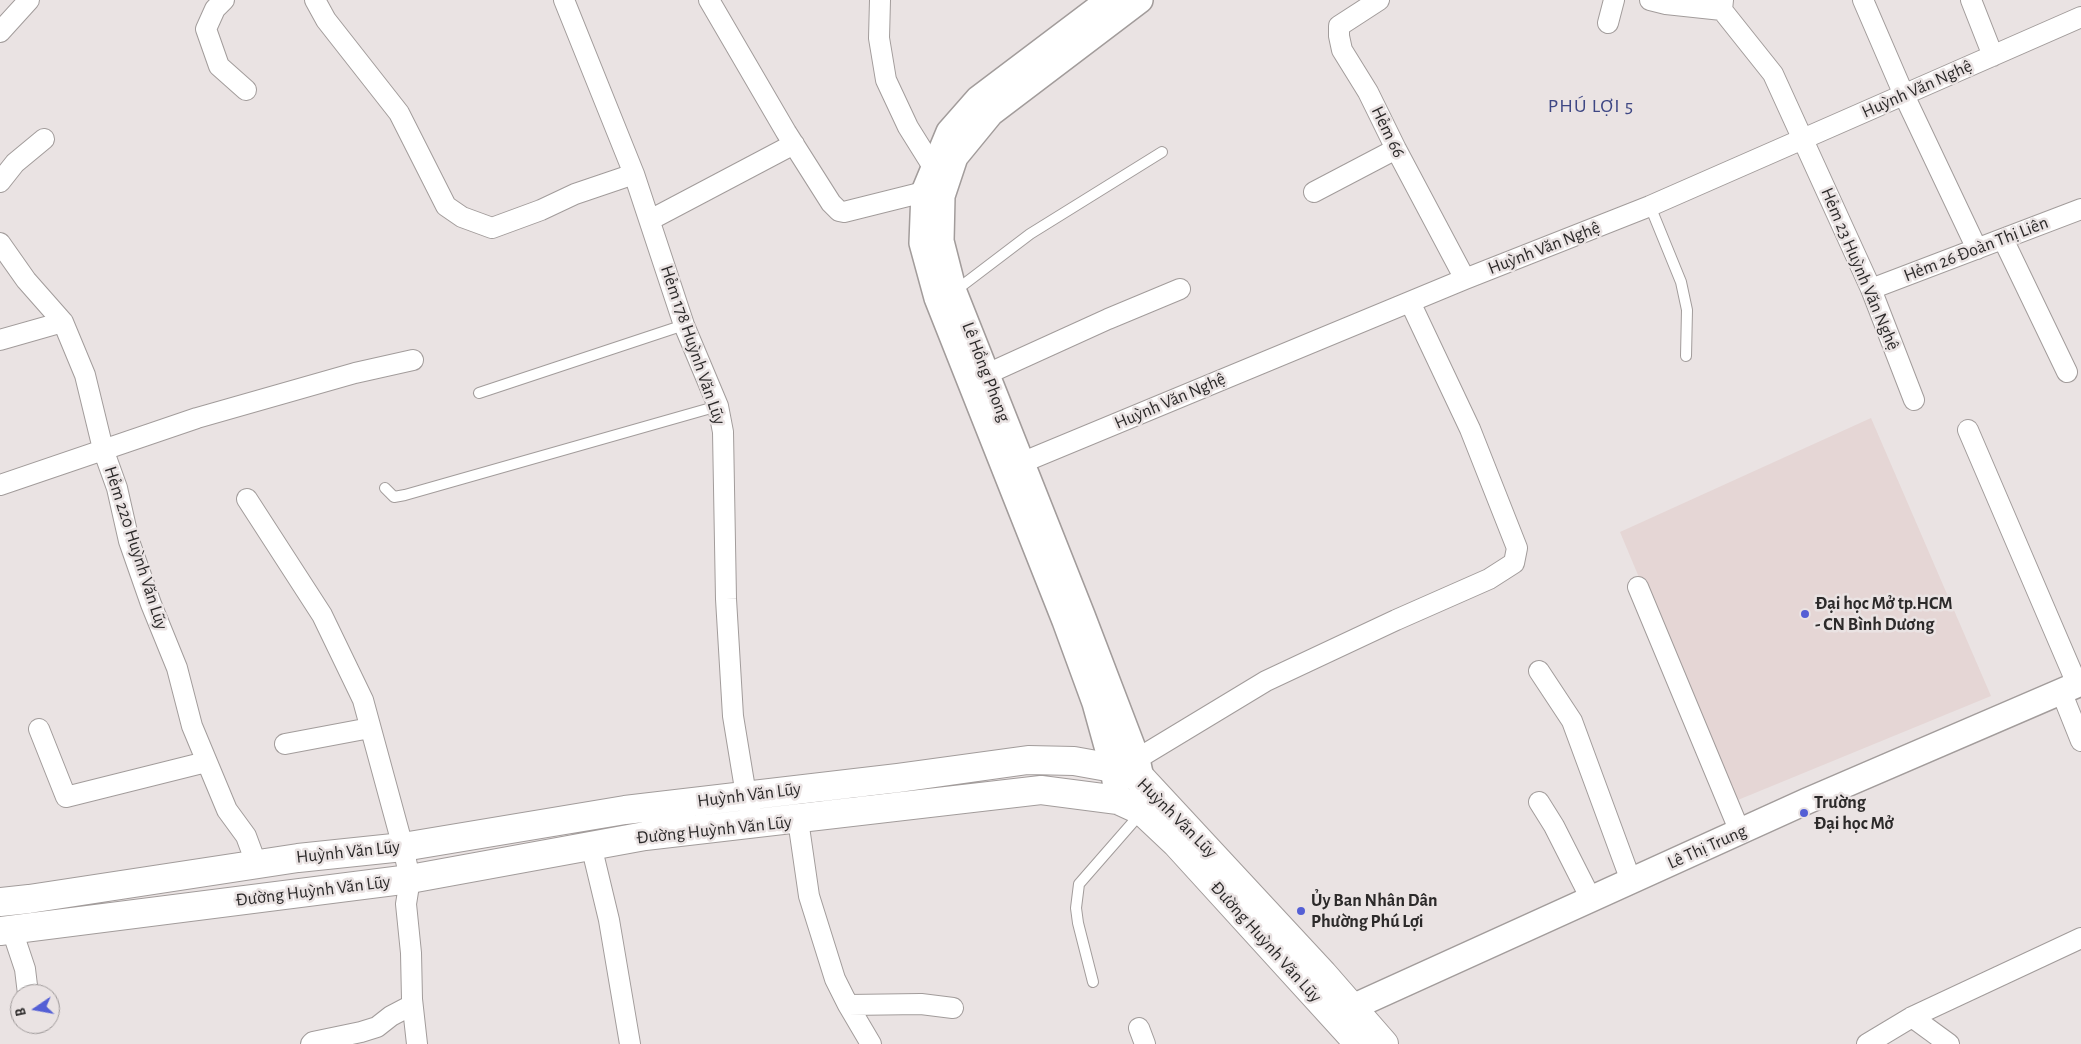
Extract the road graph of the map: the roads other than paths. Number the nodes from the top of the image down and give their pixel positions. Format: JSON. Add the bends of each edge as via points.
{"nodes":[{"id":1,"x":29,"y":0,"type":"edge"},
{"id":2,"x":224,"y":0,"type":"edge"},
{"id":3,"x":315,"y":0,"type":"edge"},
{"id":4,"x":564,"y":0,"type":"edge"},
{"id":5,"x":709,"y":0,"type":"edge"},
{"id":6,"x":880,"y":0,"type":"edge"},
{"id":7,"x":1108,"y":0,"type":"edge"},
{"id":8,"x":1140,"y":0,"type":"edge"},
{"id":9,"x":1379,"y":0,"type":"edge"},
{"id":10,"x":1614,"y":0,"type":"edge"},
{"id":11,"x":1650,"y":0,"type":"edge"},
{"id":12,"x":1863,"y":0,"type":"edge"},
{"id":13,"x":1971,"y":0,"type":"edge"},
{"id":14,"x":1723,"y":5,"type":"edge"},
{"id":15,"x":2081,"y":17,"type":"edge"},
{"id":16,"x":1608,"y":22,"type":"dead end"},
{"id":17,"x":0,"y":32,"type":"edge"},
{"id":18,"x":1993,"y":56,"type":"junction"},
{"id":19,"x":246,"y":90,"type":"dead end"},
{"id":20,"x":1904,"y":95,"type":"junction"},
{"id":21,"x":44,"y":139,"type":"dead end"},
{"id":22,"x":1802,"y":139,"type":"junction"},
{"id":23,"x":794,"y":144,"type":"junction"},
{"id":24,"x":1396,"y":149,"type":"junction"},
{"id":25,"x":1162,"y":152,"type":"dead end"},
{"id":26,"x":933,"y":167,"type":"junction"},
{"id":27,"x":634,"y":174,"type":"junction"},
{"id":28,"x":0,"y":182,"type":"edge"},
{"id":29,"x":924,"y":192,"type":"junction"},
{"id":30,"x":1314,"y":192,"type":"dead end"},
{"id":31,"x":1650,"y":206,"type":"junction"},
{"id":32,"x":2081,"y":209,"type":"edge"},
{"id":33,"x":650,"y":220,"type":"junction"},
{"id":34,"x":2003,"y":239,"type":"junction"},
{"id":35,"x":0,"y":243,"type":"edge"},
{"id":36,"x":1977,"y":249,"type":"junction"},
{"id":37,"x":1465,"y":279,"type":"junction"},
{"id":38,"x":1180,"y":289,"type":"dead end"},
{"id":39,"x":1871,"y":289,"type":"junction"},
{"id":40,"x":954,"y":292,"type":"junction"},
{"id":41,"x":1410,"y":302,"type":"junction"},
{"id":42,"x":63,"y":322,"type":"junction"},
{"id":43,"x":684,"y":325,"type":"junction"},
{"id":44,"x":0,"y":340,"type":"edge"},
{"id":45,"x":1686,"y":356,"type":"dead end"},
{"id":46,"x":413,"y":360,"type":"dead end"},
{"id":47,"x":2067,"y":372,"type":"dead end"},
{"id":48,"x":987,"y":374,"type":"junction"},
{"id":49,"x":479,"y":393,"type":"dead end"},
{"id":50,"x":1914,"y":400,"type":"dead end"},
{"id":51,"x":718,"y":406,"type":"junction"},
{"id":52,"x":1968,"y":430,"type":"dead end"},
{"id":53,"x":103,"y":449,"type":"junction"},
{"id":54,"x":1013,"y":466,"type":"junction"},
{"id":55,"x":0,"y":485,"type":"edge"},
{"id":56,"x":385,"y":488,"type":"dead end"},
{"id":57,"x":246,"y":499,"type":"dead end"},
{"id":58,"x":1638,"y":587,"type":"dead end"},
{"id":59,"x":1539,"y":671,"type":"dead end"},
{"id":60,"x":2073,"y":686,"type":"edge"},
{"id":61,"x":370,"y":728,"type":"junction"},
{"id":62,"x":39,"y":729,"type":"dead end"},
{"id":63,"x":2081,"y":741,"type":"edge"},
{"id":64,"x":286,"y":744,"type":"dead end"},
{"id":65,"x":206,"y":762,"type":"junction"},
{"id":66,"x":1130,"y":768,"type":"junction"},
{"id":67,"x":746,"y":795,"type":"junction"},
{"id":68,"x":1539,"y":802,"type":"dead end"},
{"id":69,"x":1130,"y":806,"type":"junction"},
{"id":70,"x":798,"y":820,"type":"junction"},
{"id":71,"x":756,"y":824,"type":"junction"},
{"id":72,"x":1740,"y":832,"type":"junction"},
{"id":73,"x":591,"y":845,"type":"junction"},
{"id":74,"x":403,"y":847,"type":"junction"},
{"id":75,"x":256,"y":863,"type":"junction"},
{"id":76,"x":410,"y":879,"type":"junction"},
{"id":77,"x":1631,"y":881,"type":"junction"},
{"id":78,"x":1590,"y":899,"type":"junction"},
{"id":79,"x":0,"y":902,"type":"edge"},
{"id":80,"x":6,"y":930,"type":"edge"},
{"id":81,"x":2081,"y":938,"type":"edge"},
{"id":82,"x":1093,"y":982,"type":"dead end"},
{"id":83,"x":27,"y":984,"type":"edge"},
{"id":84,"x":412,"y":1005,"type":"junction"},
{"id":85,"x":848,"y":1005,"type":"junction"},
{"id":86,"x":953,"y":1008,"type":"dead end"},
{"id":87,"x":1345,"y":1014,"type":"junction"},
{"id":88,"x":1912,"y":1017,"type":"junction"},
{"id":89,"x":310,"y":1044,"type":"edge"},
{"id":90,"x":417,"y":1044,"type":"edge"},
{"id":91,"x":630,"y":1044,"type":"edge"},
{"id":92,"x":871,"y":1044,"type":"edge"},
{"id":93,"x":1359,"y":1044,"type":"edge"},
{"id":94,"x":1384,"y":1044,"type":"edge"},
{"id":95,"x":1868,"y":1044,"type":"edge"},
{"id":96,"x":1949,"y":1044,"type":"edge"}],
"edges":[{"from":1,"to":17,"type":"street"},
{"from":2,"to":19,"type":"street","via":[[215,9],[206,28],[219,66]]},
{"from":3,"to":27,"type":"street","via":[[326,20],[399,113],[446,206],[462,217],[492,228]]},
{"from":4,"to":27,"type":"street","name":"Hẻm 178 Huỳnh Văn Lũy"},
{"from":5,"to":23,"type":"street"},
{"from":6,"to":26,"type":"street","via":[[879,38],[886,80],[908,127]]},
{"from":7,"to":26,"type":"street","name":"Lê Hồng Phong","via":[[978,99],[949,132]]},
{"from":8,"to":40,"type":"street","name":"Lê Hồng Phong","via":[[991,113],[955,157],[942,196],[941,241]]},
{"from":9,"to":24,"type":"street","name":"Hẻm 66","via":[[1339,26],[1339,36],[1342,50],[1368,92]]},
{"from":10,"to":16,"type":"street"},
{"from":11,"to":14,"type":"street","via":[[1666,4]]},
{"from":12,"to":20,"type":"street"},
{"from":13,"to":18,"type":"street"},
{"from":14,"to":22,"type":"street","name":"Hẻm 23 Huỳnh Văn Nghệ","via":[[1773,74]]},
{"from":15,"to":18,"type":"street","name":"Huỳnh Văn Nghệ"},
{"from":18,"to":20,"type":"street","name":"Huỳnh Văn Nghệ"},
{"from":20,"to":22,"type":"street","name":"Huỳnh Văn Nghệ"},
{"from":20,"to":36,"type":"street"},
{"from":21,"to":28,"type":"street","via":[[15,163]]},
{"from":22,"to":31,"type":"street","name":"Huỳnh Văn Nghệ"},
{"from":22,"to":39,"type":"street","name":"Hẻm 23 Huỳnh Văn Nghệ"},
{"from":23,"to":29,"type":"street","via":[[831,204],[839,211]]},
{"from":23,"to":33,"type":"street"},
{"from":24,"to":30,"type":"street"},
{"from":24,"to":37,"type":"street","name":"Hẻm 66"},
{"from":25,"to":40,"type":"lane","via":[[1030,234]]},
{"from":26,"to":29,"type":"street","name":"Lê Hồng Phong"},
{"from":27,"to":33,"type":"street","name":"Hẻm 178 Huỳnh Văn Lũy"},
{"from":29,"to":54,"type":"street","name":"Lê Hồng Phong","via":[[922,243],[937,298]]},
{"from":31,"to":37,"type":"street","name":"Huỳnh Văn Nghệ"},
{"from":31,"to":45,"type":"lane","via":[[1680,282],[1686,310]]},
{"from":32,"to":34,"type":"street","name":"Hẻm 26 Đoàn Thị Liên"},
{"from":33,"to":43,"type":"street","name":"Hẻm 178 Huỳnh Văn Lũy"},
{"from":34,"to":36,"type":"street","name":"Hẻm 26 Đoàn Thị Liên"},
{"from":34,"to":47,"type":"street"},
{"from":35,"to":42,"type":"street","name":"Hẻm 220 Huỳnh Văn Lũy","via":[[26,280]]},
{"from":36,"to":39,"type":"street","name":"Hẻm 26 Đoàn Thị Liên"},
{"from":37,"to":41,"type":"street","name":"Huỳnh Văn Nghệ"},
{"from":38,"to":48,"type":"street"},
{"from":39,"to":50,"type":"street","name":"Hẻm 23 Huỳnh Văn Nghệ"},
{"from":40,"to":48,"type":"street","name":"Lê Hồng Phong"},
{"from":41,"to":54,"type":"street","name":"Huỳnh Văn Nghệ"},
{"from":41,"to":66,"type":"street","via":[[1470,429],[1517,548],[1514,563],[1489,579],[1266,681]]},
{"from":42,"to":44,"type":"street"},
{"from":42,"to":53,"type":"street","name":"Hẻm 220 Huỳnh Văn Lũy","via":[[85,374]]},
{"from":43,"to":49,"type":"lane"},
{"from":43,"to":51,"type":"street","name":"Hẻm 178 Huỳnh Văn Lũy"},
{"from":46,"to":53,"type":"street","via":[[197,418]]},
{"from":48,"to":54,"type":"street","name":"Lê Hồng Phong"},
{"from":51,"to":56,"type":"lane","via":[[405,495],[394,497]]},
{"from":51,"to":67,"type":"street","name":"Hẻm 178 Huỳnh Văn Lũy","via":[[724,432],[726,599],[733,716]]},
{"from":52,"to":60,"type":"street"},
{"from":53,"to":55,"type":"street"},
{"from":53,"to":65,"type":"street","name":"Hẻm 220 Huỳnh Văn Lũy","via":[[117,488],[129,541],[177,668],[192,726]]},
{"from":54,"to":66,"type":"street","name":"Lê Hồng Phong","via":[[1095,703]]},
{"from":57,"to":61,"type":"street","via":[[322,615],[363,700]]},
{"from":58,"to":72,"type":"street"},
{"from":59,"to":77,"type":"street","via":[[1572,720]]},
{"from":60,"to":63,"type":"street"},
{"from":60,"to":72,"type":"street","name":"Lê Thị Trung"},
{"from":61,"to":64,"type":"street"},
{"from":61,"to":74,"type":"street"},
{"from":62,"to":65,"type":"street","via":[[66,797]]},
{"from":65,"to":75,"type":"street","name":"Hẻm 220 Huỳnh Văn Lũy","via":[[227,810],[246,836]]},
{"from":66,"to":67,"type":"main road","name":"Huỳnh Văn Lũy","via":[[1074,761],[1028,760]]},
{"from":66,"to":69,"type":"street","name":"Lê Hồng Phong"},
{"from":66,"to":87,"type":"main road","name":"Huỳnh Văn Lũy"},
{"from":67,"to":71,"type":"street","name":"Hẻm 178 Huỳnh Văn Lũy"},
{"from":67,"to":74,"type":"main road","name":"Huỳnh Văn Lũy","via":[[626,810]]},
{"from":68,"to":78,"type":"street"},
{"from":69,"to":70,"type":"main road","name":"Đường Huỳnh Văn Lũy","via":[[1041,790]]},
{"from":69,"to":82,"type":"lane","via":[[1079,884],[1078,924]]},
{"from":69,"to":87,"type":"main road","name":"Đường Huỳnh Văn Lũy","via":[[1176,843]]},
{"from":70,"to":71,"type":"main road","name":"Đường Huỳnh Văn Lũy"},
{"from":70,"to":85,"type":"street","via":[[809,896],[835,979]]},
{"from":71,"to":73,"type":"main road","name":"Đường Huỳnh Văn Lũy"},
{"from":72,"to":77,"type":"street","name":"Lê Thị Trung"},
{"from":73,"to":76,"type":"main road","name":"Đường Huỳnh Văn Lũy"},
{"from":73,"to":91,"type":"street","via":[[609,920]]},
{"from":74,"to":75,"type":"main road","name":"Huỳnh Văn Lũy"},
{"from":74,"to":76,"type":"street"},
{"from":75,"to":79,"type":"main road","name":"Huỳnh Văn Lũy"},
{"from":76,"to":80,"type":"main road","name":"Đường Huỳnh Văn Lũy"},
{"from":76,"to":84,"type":"street","via":[[406,904]]},
{"from":77,"to":78,"type":"street","name":"Lê Thị Trung"},
{"from":78,"to":87,"type":"street","name":"Lê Thị Trung"},
{"from":80,"to":83,"type":"street","via":[[25,969]]},
{"from":81,"to":88,"type":"street"},
{"from":84,"to":89,"type":"street","via":[[377,1027]]},
{"from":84,"to":90,"type":"street"},
{"from":85,"to":86,"type":"street","via":[[921,1004]]},
{"from":85,"to":92,"type":"street"},
{"from":87,"to":93,"type":"main road","name":"Huỳnh Văn Lũy"},
{"from":87,"to":94,"type":"main road","name":"Huỳnh Văn Lũy"},
{"from":88,"to":95,"type":"street"},
{"from":88,"to":96,"type":"street"}]}
